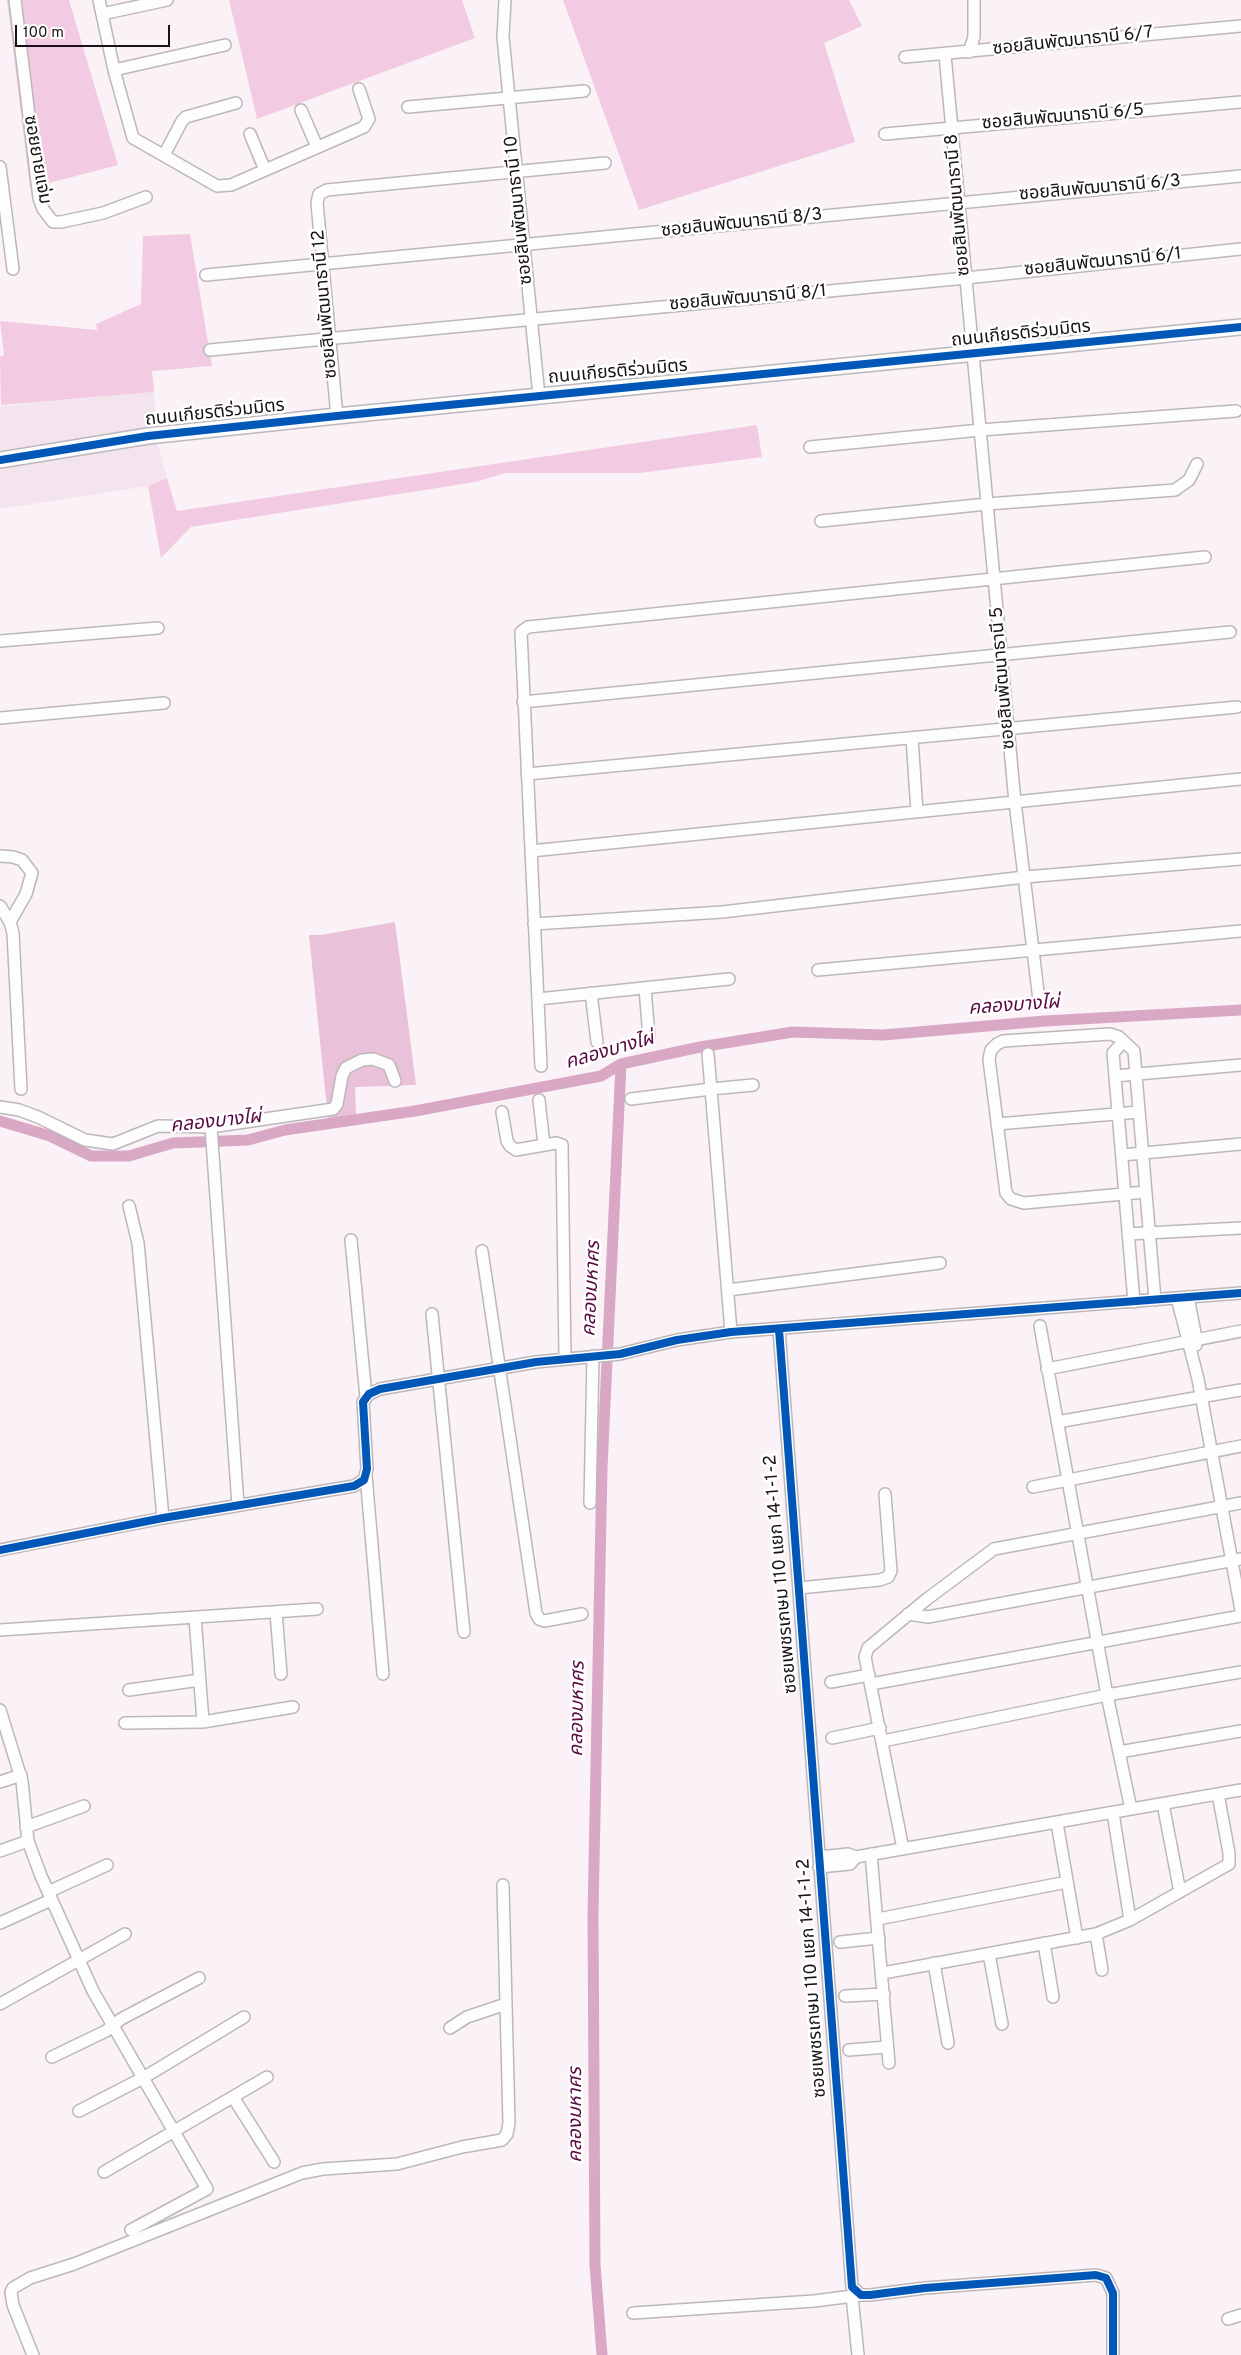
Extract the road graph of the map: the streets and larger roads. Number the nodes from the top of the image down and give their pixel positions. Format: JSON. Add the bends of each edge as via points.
{"nodes":[{"id":1,"x":15,"y":0,"type":"edge"},
{"id":2,"x":99,"y":0,"type":"edge"},
{"id":3,"x":167,"y":0,"type":"edge"},
{"id":4,"x":505,"y":0,"type":"edge"},
{"id":5,"x":974,"y":0,"type":"edge"},
{"id":6,"x":102,"y":14,"type":"junction"},
{"id":7,"x":1241,"y":26,"type":"edge"},
{"id":8,"x":225,"y":45,"type":"dead end"},
{"id":9,"x":969,"y":52,"type":"junction"},
{"id":10,"x":945,"y":54,"type":"junction"},
{"id":11,"x":905,"y":57,"type":"dead end"},
{"id":12,"x":114,"y":70,"type":"junction"},
{"id":13,"x":359,"y":89,"type":"dead end"},
{"id":14,"x":584,"y":91,"type":"dead end"},
{"id":15,"x":509,"y":99,"type":"junction"},
{"id":16,"x":1241,"y":102,"type":"edge"},
{"id":17,"x":236,"y":103,"type":"dead end"},
{"id":18,"x":408,"y":107,"type":"dead end"},
{"id":19,"x":301,"y":110,"type":"dead end"},
{"id":20,"x":951,"y":128,"type":"junction"},
{"id":21,"x":250,"y":134,"type":"dead end"},
{"id":22,"x":885,"y":134,"type":"dead end"},
{"id":23,"x":317,"y":147,"type":"junction"},
{"id":24,"x":164,"y":155,"type":"junction"},
{"id":25,"x":605,"y":163,"type":"dead end"},
{"id":26,"x":0,"y":167,"type":"edge"},
{"id":27,"x":266,"y":170,"type":"junction"},
{"id":28,"x":517,"y":173,"type":"junction"},
{"id":29,"x":1241,"y":176,"type":"edge"},
{"id":30,"x":146,"y":197,"type":"dead end"},
{"id":31,"x":959,"y":202,"type":"junction"},
{"id":32,"x":524,"y":246,"type":"junction"},
{"id":33,"x":1241,"y":249,"type":"edge"},
{"id":34,"x":322,"y":265,"type":"junction"},
{"id":35,"x":13,"y":269,"type":"dead end"},
{"id":36,"x":206,"y":275,"type":"dead end"},
{"id":37,"x":966,"y":278,"type":"junction"},
{"id":38,"x":531,"y":320,"type":"junction"},
{"id":39,"x":1241,"y":327,"type":"edge"},
{"id":40,"x":330,"y":338,"type":"junction"},
{"id":41,"x":210,"y":350,"type":"dead end"},
{"id":42,"x":973,"y":355,"type":"junction"},
{"id":43,"x":539,"y":396,"type":"junction"},
{"id":44,"x":1236,"y":411,"type":"dead end"},
{"id":45,"x":337,"y":416,"type":"junction"},
{"id":46,"x":980,"y":430,"type":"junction"},
{"id":47,"x":810,"y":447,"type":"dead end"},
{"id":48,"x":0,"y":460,"type":"edge"},
{"id":49,"x":1197,"y":464,"type":"dead end"},
{"id":50,"x":987,"y":504,"type":"junction"},
{"id":51,"x":821,"y":521,"type":"dead end"},
{"id":52,"x":1206,"y":557,"type":"dead end"},
{"id":53,"x":994,"y":579,"type":"junction"},
{"id":54,"x":158,"y":628,"type":"dead end"},
{"id":55,"x":1230,"y":632,"type":"dead end"},
{"id":56,"x":0,"y":641,"type":"edge"},
{"id":57,"x":1002,"y":654,"type":"junction"},
{"id":58,"x":164,"y":702,"type":"dead end"},
{"id":59,"x":523,"y":702,"type":"junction"},
{"id":60,"x":1237,"y":707,"type":"dead end"},
{"id":61,"x":0,"y":718,"type":"edge"},
{"id":62,"x":1009,"y":729,"type":"junction"},
{"id":63,"x":912,"y":738,"type":"junction"},
{"id":64,"x":527,"y":774,"type":"junction"},
{"id":65,"x":1241,"y":779,"type":"edge"},
{"id":66,"x":1015,"y":802,"type":"junction"},
{"id":67,"x":917,"y":812,"type":"junction"},
{"id":68,"x":531,"y":851,"type":"junction"},
{"id":69,"x":0,"y":856,"type":"edge"},
{"id":70,"x":1241,"y":859,"type":"edge"},
{"id":71,"x":1025,"y":877,"type":"junction"},
{"id":72,"x":0,"y":906,"type":"edge"},
{"id":73,"x":10,"y":922,"type":"junction"},
{"id":74,"x":534,"y":924,"type":"junction"},
{"id":75,"x":1241,"y":932,"type":"edge"},
{"id":76,"x":1033,"y":949,"type":"junction"},
{"id":77,"x":818,"y":970,"type":"dead end"},
{"id":78,"x":729,"y":979,"type":"dead end"},
{"id":79,"x":645,"y":988,"type":"junction"},
{"id":80,"x":592,"y":993,"type":"junction"},
{"id":81,"x":538,"y":999,"type":"junction"},
{"id":82,"x":1039,"y":1000,"type":"dead end"},
{"id":83,"x":649,"y":1037,"type":"dead end"},
{"id":84,"x":597,"y":1042,"type":"dead end"},
{"id":85,"x":1123,"y":1042,"type":"junction"},
{"id":86,"x":708,"y":1054,"type":"dead end"},
{"id":87,"x":1241,"y":1065,"type":"edge"},
{"id":88,"x":541,"y":1066,"type":"dead end"},
{"id":89,"x":1136,"y":1075,"type":"junction"},
{"id":90,"x":1115,"y":1076,"type":"junction"},
{"id":91,"x":395,"y":1081,"type":"dead end"},
{"id":92,"x":753,"y":1085,"type":"dead end"},
{"id":93,"x":21,"y":1089,"type":"dead end"},
{"id":94,"x":711,"y":1089,"type":"junction"},
{"id":95,"x":631,"y":1099,"type":"dead end"},
{"id":96,"x":539,"y":1100,"type":"dead end"},
{"id":97,"x":0,"y":1107,"type":"edge"},
{"id":98,"x":502,"y":1112,"type":"dead end"},
{"id":99,"x":1139,"y":1112,"type":"junction"},
{"id":100,"x":1119,"y":1114,"type":"junction"},
{"id":101,"x":997,"y":1124,"type":"junction"},
{"id":102,"x":212,"y":1130,"type":"junction"},
{"id":103,"x":1241,"y":1144,"type":"edge"},
{"id":104,"x":544,"y":1145,"type":"junction"},
{"id":105,"x":1142,"y":1152,"type":"junction"},
{"id":106,"x":1122,"y":1155,"type":"junction"},
{"id":107,"x":1146,"y":1192,"type":"junction"},
{"id":108,"x":1125,"y":1194,"type":"junction"},
{"id":109,"x":128,"y":1206,"type":"dead end"},
{"id":110,"x":1241,"y":1228,"type":"edge"},
{"id":111,"x":1149,"y":1232,"type":"junction"},
{"id":112,"x":1128,"y":1234,"type":"junction"},
{"id":113,"x":351,"y":1240,"type":"dead end"},
{"id":114,"x":482,"y":1251,"type":"dead end"},
{"id":115,"x":940,"y":1263,"type":"dead end"},
{"id":116,"x":728,"y":1290,"type":"junction"},
{"id":117,"x":1241,"y":1293,"type":"edge"},
{"id":118,"x":1182,"y":1298,"type":"junction"},
{"id":119,"x":1155,"y":1300,"type":"junction"},
{"id":120,"x":1134,"y":1302,"type":"junction"},
{"id":121,"x":432,"y":1314,"type":"dead end"},
{"id":122,"x":1040,"y":1326,"type":"dead end"},
{"id":123,"x":779,"y":1329,"type":"junction"},
{"id":124,"x":1241,"y":1331,"type":"edge"},
{"id":125,"x":732,"y":1332,"type":"junction"},
{"id":126,"x":1192,"y":1339,"type":"junction"},
{"id":127,"x":598,"y":1356,"type":"junction"},
{"id":128,"x":565,"y":1358,"type":"junction"},
{"id":129,"x":500,"y":1368,"type":"junction"},
{"id":130,"x":1047,"y":1369,"type":"junction"},
{"id":131,"x":439,"y":1379,"type":"junction"},
{"id":132,"x":1241,"y":1390,"type":"edge"},
{"id":133,"x":366,"y":1396,"type":"junction"},
{"id":134,"x":1200,"y":1397,"type":"junction"},
{"id":135,"x":1058,"y":1422,"type":"junction"},
{"id":136,"x":1241,"y":1446,"type":"edge"},
{"id":137,"x":1211,"y":1452,"type":"junction"},
{"id":138,"x":366,"y":1475,"type":"junction"},
{"id":139,"x":1069,"y":1479,"type":"junction"},
{"id":140,"x":1033,"y":1487,"type":"dead end"},
{"id":141,"x":886,"y":1494,"type":"dead end"},
{"id":142,"x":590,"y":1503,"type":"dead end"},
{"id":143,"x":1241,"y":1503,"type":"edge"},
{"id":144,"x":238,"y":1505,"type":"junction"},
{"id":145,"x":1221,"y":1506,"type":"junction"},
{"id":146,"x":163,"y":1518,"type":"junction"},
{"id":147,"x":1080,"y":1534,"type":"junction"},
{"id":148,"x":0,"y":1550,"type":"edge"},
{"id":149,"x":1236,"y":1560,"type":"edge"},
{"id":150,"x":1088,"y":1586,"type":"junction"},
{"id":151,"x":799,"y":1588,"type":"junction"},
{"id":152,"x":317,"y":1609,"type":"dead end"},
{"id":153,"x":1241,"y":1610,"type":"edge"},
{"id":154,"x":276,"y":1612,"type":"junction"},
{"id":155,"x":582,"y":1614,"type":"dead end"},
{"id":156,"x":908,"y":1614,"type":"junction"},
{"id":157,"x":1241,"y":1616,"type":"edge"},
{"id":158,"x":195,"y":1617,"type":"junction"},
{"id":159,"x":0,"y":1630,"type":"edge"},
{"id":160,"x":464,"y":1632,"type":"dead end"},
{"id":161,"x":1098,"y":1641,"type":"junction"},
{"id":162,"x":1241,"y":1672,"type":"edge"},
{"id":163,"x":281,"y":1674,"type":"dead end"},
{"id":164,"x":383,"y":1674,"type":"dead end"},
{"id":165,"x":200,"y":1680,"type":"junction"},
{"id":166,"x":870,"y":1680,"type":"junction"},
{"id":167,"x":831,"y":1682,"type":"dead end"},
{"id":168,"x":129,"y":1690,"type":"dead end"},
{"id":169,"x":1108,"y":1695,"type":"junction"},
{"id":170,"x":294,"y":1707,"type":"dead end"},
{"id":171,"x":0,"y":1710,"type":"edge"},
{"id":172,"x":203,"y":1722,"type":"junction"},
{"id":173,"x":125,"y":1723,"type":"dead end"},
{"id":174,"x":880,"y":1728,"type":"junction"},
{"id":175,"x":1241,"y":1731,"type":"edge"},
{"id":176,"x":832,"y":1738,"type":"dead end"},
{"id":177,"x":883,"y":1741,"type":"junction"},
{"id":178,"x":1119,"y":1752,"type":"junction"},
{"id":179,"x":21,"y":1775,"type":"junction"},
{"id":180,"x":0,"y":1782,"type":"edge"},
{"id":181,"x":1241,"y":1790,"type":"edge"},
{"id":182,"x":1218,"y":1794,"type":"junction"},
{"id":183,"x":1163,"y":1804,"type":"junction"},
{"id":184,"x":84,"y":1806,"type":"dead end"},
{"id":185,"x":1131,"y":1809,"type":"junction"},
{"id":186,"x":1113,"y":1813,"type":"junction"},
{"id":187,"x":1057,"y":1823,"type":"junction"},
{"id":188,"x":26,"y":1827,"type":"junction"},
{"id":189,"x":28,"y":1841,"type":"junction"},
{"id":190,"x":903,"y":1849,"type":"junction"},
{"id":191,"x":0,"y":1851,"type":"edge"},
{"id":192,"x":871,"y":1854,"type":"junction"},
{"id":193,"x":819,"y":1862,"type":"junction"},
{"id":194,"x":107,"y":1865,"type":"dead end"},
{"id":195,"x":1067,"y":1882,"type":"junction"},
{"id":196,"x":503,"y":1885,"type":"dead end"},
{"id":197,"x":1180,"y":1892,"type":"junction"},
{"id":198,"x":50,"y":1896,"type":"junction"},
{"id":199,"x":878,"y":1919,"type":"junction"},
{"id":200,"x":1130,"y":1920,"type":"junction"},
{"id":201,"x":0,"y":1923,"type":"edge"},
{"id":202,"x":125,"y":1934,"type":"dead end"},
{"id":203,"x":1096,"y":1934,"type":"junction"},
{"id":204,"x":880,"y":1938,"type":"junction"},
{"id":205,"x":1077,"y":1938,"type":"junction"},
{"id":206,"x":840,"y":1942,"type":"dead end"},
{"id":207,"x":1044,"y":1943,"type":"junction"},
{"id":208,"x":989,"y":1954,"type":"junction"},
{"id":209,"x":78,"y":1960,"type":"junction"},
{"id":210,"x":934,"y":1963,"type":"junction"},
{"id":211,"x":1102,"y":1970,"type":"dead end"},
{"id":212,"x":883,"y":1973,"type":"junction"},
{"id":213,"x":199,"y":1978,"type":"dead end"},
{"id":214,"x":0,"y":1990,"type":"edge"},
{"id":215,"x":884,"y":1994,"type":"junction"},
{"id":216,"x":845,"y":1996,"type":"dead end"},
{"id":217,"x":1054,"y":1997,"type":"dead end"},
{"id":218,"x":3,"y":2002,"type":"edge"},
{"id":219,"x":506,"y":2004,"type":"junction"},
{"id":220,"x":244,"y":2017,"type":"dead end"},
{"id":221,"x":1002,"y":2024,"type":"dead end"},
{"id":222,"x":112,"y":2025,"type":"junction"},
{"id":223,"x":450,"y":2028,"type":"dead end"},
{"id":224,"x":948,"y":2043,"type":"dead end"},
{"id":225,"x":888,"y":2047,"type":"junction"},
{"id":226,"x":849,"y":2050,"type":"dead end"},
{"id":227,"x":52,"y":2057,"type":"dead end"},
{"id":228,"x":889,"y":2063,"type":"dead end"},
{"id":229,"x":267,"y":2077,"type":"dead end"},
{"id":230,"x":143,"y":2078,"type":"junction"},
{"id":231,"x":232,"y":2097,"type":"junction"},
{"id":232,"x":79,"y":2111,"type":"dead end"},
{"id":233,"x":174,"y":2133,"type":"junction"},
{"id":234,"x":274,"y":2162,"type":"dead end"},
{"id":235,"x":104,"y":2172,"type":"dead end"},
{"id":236,"x":131,"y":2230,"type":"dead end"},
{"id":237,"x":857,"y":2296,"type":"junction"},
{"id":238,"x":633,"y":2314,"type":"dead end"},
{"id":239,"x":1241,"y":2314,"type":"edge"},
{"id":240,"x":1228,"y":2319,"type":"dead end"},
{"id":241,"x":33,"y":2355,"type":"edge"},
{"id":242,"x":858,"y":2355,"type":"edge"},
{"id":243,"x":1113,"y":2355,"type":"edge"}],
"edges":[{"from":1,"to":30,"type":"street","name":"ซอยยายแจ่ม","via":[[43,209],[53,222],[61,222],[103,214]]},
{"from":2,"to":6,"type":"street"},
{"from":3,"to":6,"type":"street"},
{"from":4,"to":15,"type":"street","name":"ซอยสินพัฒนาธานี 10","via":[[503,24]]},
{"from":5,"to":9,"type":"street","via":[[974,36]]},
{"from":6,"to":12,"type":"street"},
{"from":7,"to":9,"type":"street","name":"ซอยสินพัฒนาธานี 6/7"},
{"from":8,"to":12,"type":"street"},
{"from":9,"to":10,"type":"street","name":"ซอยสินพัฒนาธานี 6/7"},
{"from":10,"to":11,"type":"street","name":"ซอยสินพัฒนาธานี 6/7"},
{"from":10,"to":20,"type":"street","name":"ซอยสินพัฒนาธานี 8"},
{"from":12,"to":24,"type":"street","via":[[133,138]]},
{"from":13,"to":23,"type":"street","via":[[368,123]]},
{"from":14,"to":15,"type":"street"},
{"from":15,"to":18,"type":"street"},
{"from":15,"to":28,"type":"street","name":"ซอยสินพัฒนาธานี 10"},
{"from":16,"to":20,"type":"street","name":"ซอยสินพัฒนาธานี 6/5"},
{"from":17,"to":24,"type":"street","via":[[186,117]]},
{"from":19,"to":23,"type":"street"},
{"from":20,"to":22,"type":"street","name":"ซอยสินพัฒนาธานี 6/5"},
{"from":20,"to":31,"type":"street","name":"ซอยสินพัฒนาธานี 8"},
{"from":21,"to":27,"type":"street"},
{"from":23,"to":27,"type":"street"},
{"from":24,"to":27,"type":"street","via":[[223,187]]},
{"from":25,"to":28,"type":"street"},
{"from":26,"to":35,"type":"street"},
{"from":28,"to":32,"type":"street","name":"ซอยสินพัฒนาธานี 10"},
{"from":28,"to":34,"type":"street","name":"ซอยสินพัฒนาธานี 12","via":[[327,190],[319,194],[317,203]]},
{"from":29,"to":31,"type":"street","name":"ซอยสินพัฒนาธานี 6/3"},
{"from":31,"to":32,"type":"street","name":"ซอยสินพัฒนาธานี 8/3"},
{"from":31,"to":37,"type":"street","name":"ซอยสินพัฒนาธานี 8"},
{"from":32,"to":34,"type":"street","name":"ซอยสินพัฒนาธานี 8/3"},
{"from":32,"to":38,"type":"street","name":"ซอยสินพัฒนาธานี 10"},
{"from":33,"to":37,"type":"street","name":"ซอยสินพัฒนาธานี 6/1"},
{"from":34,"to":36,"type":"street","name":"ซอยสินพัฒนาธานี 8/3"},
{"from":34,"to":40,"type":"street","name":"ซอยสินพัฒนาธานี 12"},
{"from":37,"to":38,"type":"street","name":"ซอยสินพัฒนาธานี 8/1"},
{"from":37,"to":42,"type":"street","name":"ซอยสินพัฒนาธานี 8"},
{"from":38,"to":40,"type":"street","name":"ซอยสินพัฒนาธานี 8/1"},
{"from":38,"to":43,"type":"street","name":"ซอยสินพัฒนาธานี 10"},
{"from":39,"to":42,"type":"street","name":"ถนนเกียรติร่วมมิตร"},
{"from":40,"to":41,"type":"street","name":"ซอยสินพัฒนาธานี 8/1"},
{"from":40,"to":45,"type":"street","name":"ซอยสินพัฒนาธานี 12"},
{"from":42,"to":43,"type":"street","name":"ถนนเกียรติร่วมมิตร"},
{"from":42,"to":46,"type":"street","name":"ซอยสินพัฒนาธานี 5"},
{"from":43,"to":45,"type":"street","name":"ถนนเกียรติร่วมมิตร"},
{"from":44,"to":46,"type":"street"},
{"from":45,"to":48,"type":"street","name":"ถนนเกียรติร่วมมิตร","via":[[148,436]]},
{"from":46,"to":47,"type":"street"},
{"from":46,"to":50,"type":"street","name":"ซอยสินพัฒนาธานี 5"},
{"from":49,"to":50,"type":"street","via":[[1189,480],[1175,490]]},
{"from":50,"to":51,"type":"street"},
{"from":50,"to":53,"type":"street","name":"ซอยสินพัฒนาธานี 5"},
{"from":52,"to":53,"type":"street"},
{"from":53,"to":57,"type":"street","name":"ซอยสินพัฒนาธานี 5"},
{"from":53,"to":59,"type":"street","via":[[528,627],[521,632],[520,639]]},
{"from":54,"to":56,"type":"street"},
{"from":55,"to":57,"type":"street"},
{"from":57,"to":59,"type":"street"},
{"from":57,"to":62,"type":"street","name":"ซอยสินพัฒนาธานี 5"},
{"from":58,"to":61,"type":"street"},
{"from":59,"to":64,"type":"street"},
{"from":60,"to":62,"type":"street"},
{"from":62,"to":63,"type":"street"},
{"from":62,"to":66,"type":"street","name":"ซอยสินพัฒนาธานี 5"},
{"from":63,"to":64,"type":"street"},
{"from":63,"to":67,"type":"street"},
{"from":64,"to":68,"type":"street"},
{"from":65,"to":66,"type":"street"},
{"from":66,"to":67,"type":"street"},
{"from":66,"to":71,"type":"street","name":"ซอยสินพัฒนาธานี 5"},
{"from":67,"to":68,"type":"street"},
{"from":68,"to":74,"type":"street"},
{"from":69,"to":73,"type":"street","via":[[22,860],[32,873],[26,894]]},
{"from":70,"to":71,"type":"street"},
{"from":71,"to":74,"type":"street","via":[[722,912]]},
{"from":71,"to":76,"type":"street","name":"ซอยสินพัฒนาธานี 5"},
{"from":72,"to":73,"type":"street"},
{"from":73,"to":93,"type":"street"},
{"from":74,"to":81,"type":"street"},
{"from":75,"to":76,"type":"street"},
{"from":76,"to":77,"type":"street"},
{"from":76,"to":82,"type":"street","name":"ซอยสินพัฒนาธานี 5"},
{"from":78,"to":79,"type":"street"},
{"from":79,"to":80,"type":"street"},
{"from":79,"to":83,"type":"street"},
{"from":80,"to":81,"type":"street"},
{"from":80,"to":84,"type":"street"},
{"from":81,"to":88,"type":"street"},
{"from":85,"to":89,"type":"street","via":[[1134,1051]]},
{"from":85,"to":90,"type":"street","via":[[1113,1053]]},
{"from":85,"to":101,"type":"street","via":[[1110,1034],[1003,1040],[991,1050],[989,1059]]},
{"from":86,"to":94,"type":"street"},
{"from":87,"to":89,"type":"street"},
{"from":89,"to":90,"type":"street"},
{"from":89,"to":99,"type":"street"},
{"from":90,"to":100,"type":"street"},
{"from":91,"to":102,"type":"street","via":[[389,1064],[373,1059],[362,1060],[346,1068],[333,1109]]},
{"from":92,"to":94,"type":"street"},
{"from":94,"to":95,"type":"street"},
{"from":94,"to":116,"type":"street"},
{"from":96,"to":104,"type":"street"},
{"from":97,"to":102,"type":"street","via":[[19,1110],[85,1140],[105,1144],[128,1140],[158,1126]]},
{"from":98,"to":104,"type":"street","via":[[510,1146],[516,1150]]},
{"from":99,"to":100,"type":"street"},
{"from":99,"to":105,"type":"street"},
{"from":100,"to":101,"type":"street"},
{"from":100,"to":106,"type":"street"},
{"from":101,"to":108,"type":"street","via":[[1006,1193],[1011,1200],[1024,1202]]},
{"from":102,"to":144,"type":"street"},
{"from":103,"to":105,"type":"street"},
{"from":104,"to":128,"type":"street","via":[[562,1145]]},
{"from":105,"to":106,"type":"street"},
{"from":105,"to":107,"type":"street"},
{"from":106,"to":108,"type":"street"},
{"from":107,"to":108,"type":"street"},
{"from":107,"to":111,"type":"street"},
{"from":108,"to":112,"type":"street"},
{"from":109,"to":146,"type":"street","via":[[140,1258]]},
{"from":110,"to":111,"type":"street"},
{"from":111,"to":112,"type":"street"},
{"from":111,"to":119,"type":"street"},
{"from":112,"to":120,"type":"street"},
{"from":113,"to":133,"type":"street"},
{"from":114,"to":129,"type":"street"},
{"from":115,"to":116,"type":"street"},
{"from":116,"to":125,"type":"street"},
{"from":117,"to":118,"type":"street"},
{"from":118,"to":119,"type":"street"},
{"from":118,"to":126,"type":"street"},
{"from":119,"to":120,"type":"street"},
{"from":120,"to":123,"type":"street"},
{"from":121,"to":131,"type":"street"},
{"from":122,"to":130,"type":"street"},
{"from":123,"to":125,"type":"street"},
{"from":123,"to":151,"type":"street","name":"ซอยเพชรเกษม 110 แยก 14-1-1-2"},
{"from":124,"to":126,"type":"street"},
{"from":125,"to":127,"type":"street"},
{"from":126,"to":130,"type":"street"},
{"from":126,"to":134,"type":"street"},
{"from":127,"to":128,"type":"street"},
{"from":127,"to":142,"type":"street"},
{"from":128,"to":129,"type":"street"},
{"from":129,"to":131,"type":"street"},
{"from":129,"to":155,"type":"street","via":[[536,1613],[544,1621]]},
{"from":130,"to":135,"type":"street"},
{"from":131,"to":133,"type":"street","via":[[380,1390]]},
{"from":131,"to":160,"type":"street"},
{"from":132,"to":134,"type":"street"},
{"from":133,"to":138,"type":"street","via":[[362,1408],[368,1464]]},
{"from":134,"to":135,"type":"street"},
{"from":134,"to":137,"type":"street"},
{"from":135,"to":139,"type":"street"},
{"from":136,"to":137,"type":"street"},
{"from":137,"to":139,"type":"street"},
{"from":137,"to":145,"type":"street"},
{"from":138,"to":144,"type":"street","via":[[360,1483],[347,1488]]},
{"from":138,"to":164,"type":"street"},
{"from":139,"to":140,"type":"street"},
{"from":139,"to":147,"type":"street"},
{"from":141,"to":151,"type":"street","via":[[891,1571],[888,1577]]},
{"from":143,"to":145,"type":"street"},
{"from":144,"to":146,"type":"street"},
{"from":145,"to":147,"type":"street"},
{"from":145,"to":149,"type":"street"},
{"from":146,"to":148,"type":"street"},
{"from":147,"to":150,"type":"street"},
{"from":147,"to":156,"type":"street","via":[[994,1549]]},
{"from":149,"to":150,"type":"street"},
{"from":149,"to":153,"type":"street"},
{"from":150,"to":156,"type":"street","via":[[928,1617]]},
{"from":150,"to":161,"type":"street"},
{"from":151,"to":193,"type":"street","name":"ซอยเพชรเกษม 110 แยก 14-1-1-2"},
{"from":152,"to":154,"type":"street"},
{"from":154,"to":158,"type":"street"},
{"from":154,"to":163,"type":"street"},
{"from":156,"to":166,"type":"street","via":[[868,1648],[865,1654]]},
{"from":157,"to":161,"type":"street"},
{"from":158,"to":159,"type":"street"},
{"from":158,"to":165,"type":"street"},
{"from":161,"to":166,"type":"street"},
{"from":161,"to":169,"type":"street"},
{"from":162,"to":169,"type":"street"},
{"from":165,"to":168,"type":"street"},
{"from":165,"to":172,"type":"street"},
{"from":166,"to":167,"type":"street"},
{"from":166,"to":174,"type":"street"},
{"from":169,"to":177,"type":"street"},
{"from":169,"to":178,"type":"street"},
{"from":170,"to":172,"type":"street"},
{"from":171,"to":179,"type":"street"},
{"from":172,"to":173,"type":"street"},
{"from":174,"to":176,"type":"street"},
{"from":174,"to":177,"type":"street"},
{"from":175,"to":178,"type":"street"},
{"from":177,"to":190,"type":"street"},
{"from":178,"to":185,"type":"street"},
{"from":179,"to":180,"type":"street"},
{"from":179,"to":188,"type":"street"},
{"from":181,"to":182,"type":"street"},
{"from":182,"to":183,"type":"street"},
{"from":182,"to":197,"type":"street","via":[[1230,1854],[1229,1864]]},
{"from":183,"to":185,"type":"street"},
{"from":183,"to":197,"type":"street"},
{"from":184,"to":188,"type":"street"},
{"from":185,"to":186,"type":"street"},
{"from":186,"to":187,"type":"street"},
{"from":186,"to":200,"type":"street"},
{"from":187,"to":190,"type":"street"},
{"from":187,"to":195,"type":"street"},
{"from":188,"to":189,"type":"street"},
{"from":189,"to":191,"type":"street"},
{"from":189,"to":198,"type":"street"},
{"from":190,"to":192,"type":"street"},
{"from":192,"to":193,"type":"street","via":[[856,1857],[848,1854]]},
{"from":192,"to":199,"type":"street"},
{"from":193,"to":237,"type":"street","name":"ซอยเพชรเกษม 110 แยก 14-1-1-2","via":[[851,2283]]},
{"from":194,"to":198,"type":"street"},
{"from":195,"to":199,"type":"street"},
{"from":195,"to":205,"type":"street"},
{"from":196,"to":219,"type":"street"},
{"from":197,"to":200,"type":"street"},
{"from":198,"to":201,"type":"street"},
{"from":198,"to":209,"type":"street"},
{"from":199,"to":204,"type":"street"},
{"from":200,"to":203,"type":"street"},
{"from":202,"to":209,"type":"street"},
{"from":203,"to":205,"type":"street"},
{"from":203,"to":211,"type":"street"},
{"from":204,"to":206,"type":"street"},
{"from":204,"to":212,"type":"street"},
{"from":205,"to":207,"type":"street"},
{"from":207,"to":208,"type":"street"},
{"from":207,"to":217,"type":"street"},
{"from":208,"to":210,"type":"street"},
{"from":208,"to":221,"type":"street"},
{"from":209,"to":218,"type":"street"},
{"from":209,"to":222,"type":"street"},
{"from":210,"to":212,"type":"street"},
{"from":210,"to":224,"type":"street"},
{"from":212,"to":215,"type":"street"},
{"from":213,"to":222,"type":"street"},
{"from":214,"to":218,"type":"street"},
{"from":215,"to":216,"type":"street"},
{"from":215,"to":225,"type":"street"},
{"from":219,"to":223,"type":"street","via":[[467,2017]]},
{"from":219,"to":241,"type":"street","via":[[509,2123],[502,2140],[397,2164],[302,2173],[30,2278],[13,2288],[11,2298]]},
{"from":220,"to":230,"type":"street"},
{"from":222,"to":227,"type":"street"},
{"from":222,"to":230,"type":"street"},
{"from":225,"to":226,"type":"street"},
{"from":225,"to":228,"type":"street"},
{"from":229,"to":231,"type":"street"},
{"from":230,"to":232,"type":"street"},
{"from":230,"to":233,"type":"street"},
{"from":231,"to":233,"type":"street"},
{"from":231,"to":234,"type":"street"},
{"from":233,"to":235,"type":"street"},
{"from":233,"to":236,"type":"street","via":[[207,2189]]},
{"from":237,"to":238,"type":"street"},
{"from":237,"to":242,"type":"street"},
{"from":237,"to":243,"type":"street","via":[[1096,2275],[1106,2278],[1113,2293]]},
{"from":239,"to":240,"type":"street"}]}
